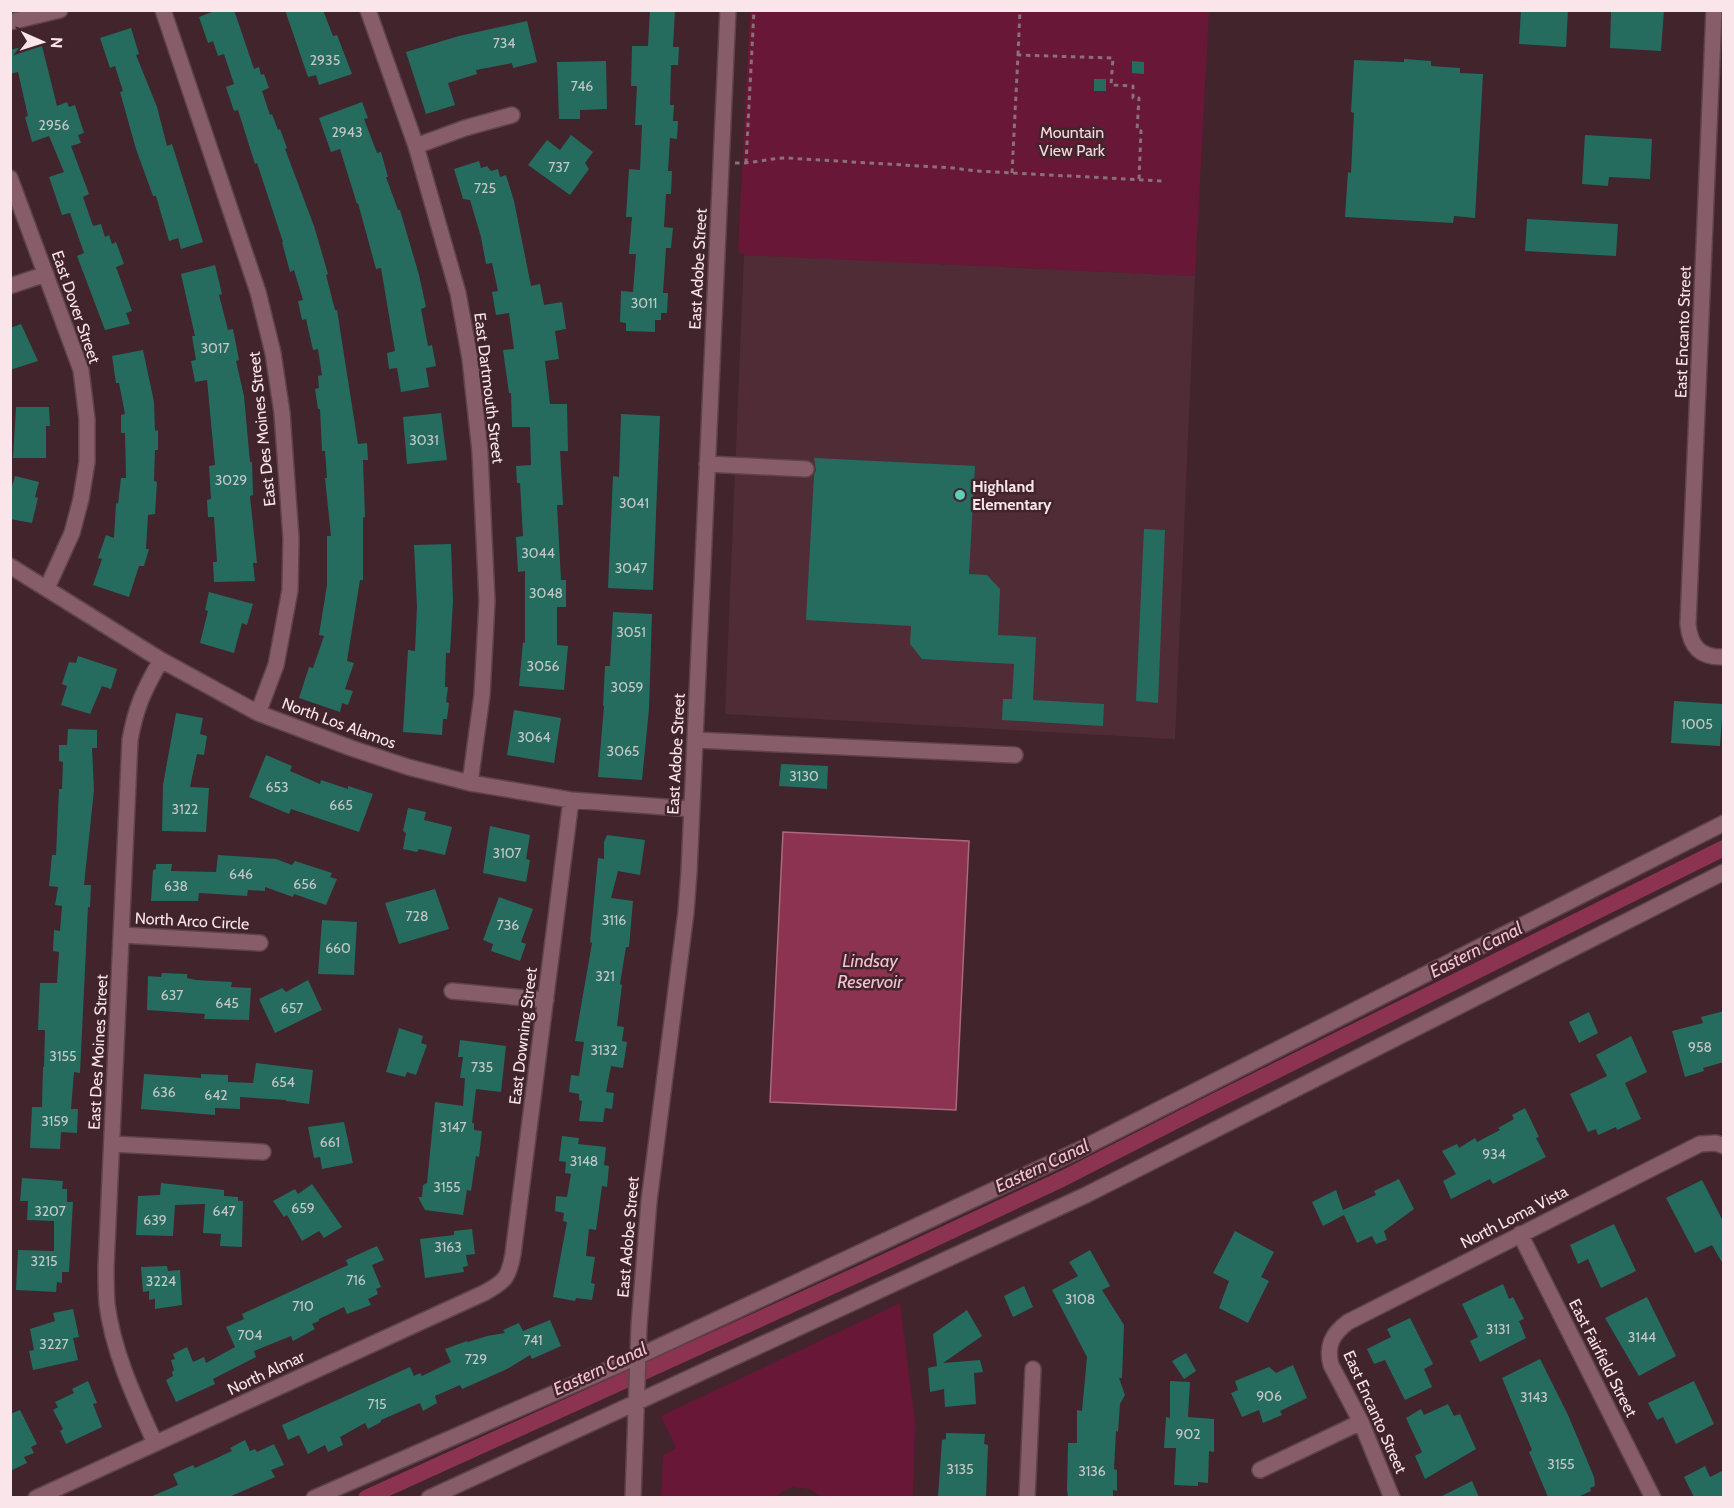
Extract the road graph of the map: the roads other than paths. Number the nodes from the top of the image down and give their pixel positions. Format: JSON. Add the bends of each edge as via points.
{"nodes":[{"id":1,"x":60,"y":10,"type":"edge"},
{"id":2,"x":163,"y":10,"type":"edge"},
{"id":3,"x":368,"y":10,"type":"edge"},
{"id":4,"x":728,"y":10,"type":"edge"},
{"id":5,"x":1714,"y":10,"type":"edge"},
{"id":6,"x":10,"y":22,"type":"edge"},
{"id":7,"x":1718,"y":53,"type":"edge"},
{"id":8,"x":512,"y":115,"type":"dead end"},
{"id":9,"x":416,"y":147,"type":"junction"},
{"id":10,"x":10,"y":178,"type":"edge"},
{"id":11,"x":46,"y":274,"type":"junction"},
{"id":12,"x":10,"y":286,"type":"edge"},
{"id":13,"x":707,"y":464,"type":"junction"},
{"id":14,"x":806,"y":469,"type":"dead end"},
{"id":15,"x":10,"y":566,"type":"edge"},
{"id":16,"x":47,"y":588,"type":"junction"},
{"id":17,"x":1724,"y":657,"type":"edge"},
{"id":18,"x":161,"y":660,"type":"junction"},
{"id":19,"x":258,"y":713,"type":"junction"},
{"id":20,"x":695,"y":740,"type":"junction"},
{"id":21,"x":1015,"y":755,"type":"dead end"},
{"id":22,"x":470,"y":783,"type":"junction"},
{"id":23,"x":571,"y":800,"type":"junction"},
{"id":24,"x":692,"y":809,"type":"junction"},
{"id":25,"x":1724,"y":823,"type":"edge"},
{"id":26,"x":1724,"y":872,"type":"edge"},
{"id":27,"x":122,"y":935,"type":"junction"},
{"id":28,"x":260,"y":943,"type":"dead end"},
{"id":29,"x":452,"y":990,"type":"dead end"},
{"id":30,"x":546,"y":1000,"type":"junction"},
{"id":31,"x":112,"y":1143,"type":"junction"},
{"id":32,"x":1723,"y":1146,"type":"edge"},
{"id":33,"x":262,"y":1152,"type":"dead end"},
{"id":34,"x":1520,"y":1234,"type":"junction"},
{"id":35,"x":508,"y":1276,"type":"joint"},
{"id":36,"x":1330,"y":1341,"type":"joint"},
{"id":37,"x":639,"y":1356,"type":"junction"},
{"id":38,"x":1033,"y":1369,"type":"dead end"},
{"id":39,"x":637,"y":1402,"type":"junction"},
{"id":40,"x":1360,"y":1422,"type":"junction"},
{"id":41,"x":155,"y":1443,"type":"junction"},
{"id":42,"x":1260,"y":1470,"type":"dead end"},
{"id":43,"x":36,"y":1497,"type":"edge"},
{"id":44,"x":314,"y":1497,"type":"edge"},
{"id":45,"x":429,"y":1497,"type":"edge"},
{"id":46,"x":633,"y":1497,"type":"edge"},
{"id":47,"x":1027,"y":1497,"type":"edge"},
{"id":48,"x":1392,"y":1497,"type":"edge"},
{"id":49,"x":1653,"y":1497,"type":"edge"}],
"edges":[{"from":1,"to":6,"type":"street"},
{"from":2,"to":19,"type":"street","name":"East Des Moines Street","via":[[258,292],[280,403],[290,526],[290,590],[276,664]]},
{"from":3,"to":9,"type":"street","name":"East Dartmouth Street"},
{"from":4,"to":13,"type":"street","name":"East Adobe Street"},
{"from":5,"to":7,"type":"street","name":"East Encanto Street"},
{"from":7,"to":17,"type":"street","name":"East Encanto Street","via":[[1688,624],[1698,652]]},
{"from":8,"to":9,"type":"street"},
{"from":9,"to":22,"type":"street","name":"East Dartmouth Street","via":[[458,292],[480,452],[487,601],[482,695]]},
{"from":10,"to":11,"type":"street","name":"East Dover Street"},
{"from":11,"to":12,"type":"street"},
{"from":11,"to":16,"type":"street","name":"East Dover Street","via":[[81,370],[88,440],[81,499],[72,533]]},
{"from":13,"to":14,"type":"street"},
{"from":13,"to":20,"type":"street","name":"East Adobe Street"},
{"from":15,"to":16,"type":"street","name":"North Los Alamos"},
{"from":16,"to":18,"type":"street","name":"North Los Alamos"},
{"from":18,"to":19,"type":"street","name":"North Los Alamos"},
{"from":18,"to":27,"type":"street","name":"East Des Moines Street","via":[[135,712],[130,740]]},
{"from":19,"to":22,"type":"street","name":"North Los Alamos","via":[[351,748]]},
{"from":20,"to":21,"type":"street"},
{"from":20,"to":24,"type":"street","name":"East Adobe Street"},
{"from":22,"to":23,"type":"street","name":"North Los Alamos"},
{"from":23,"to":24,"type":"street","name":"North Los Alamos"},
{"from":23,"to":30,"type":"street","name":"East Downing Street"},
{"from":24,"to":37,"type":"street","name":"East Adobe Street","via":[[686,912],[651,1182]]},
{"from":25,"to":37,"type":"street","via":[[1079,1150]]},
{"from":26,"to":39,"type":"street","via":[[1086,1195]]},
{"from":27,"to":28,"type":"street","name":"North Arco Circle"},
{"from":27,"to":31,"type":"street","name":"East Des Moines Street"},
{"from":29,"to":30,"type":"street"},
{"from":30,"to":35,"type":"street","name":"East Downing Street"},
{"from":31,"to":33,"type":"street"},
{"from":31,"to":41,"type":"street","name":"East Des Moines Street","via":[[107,1303],[133,1395]]},
{"from":32,"to":34,"type":"street","name":"North Loma Vista","via":[[1700,1144]]},
{"from":34,"to":36,"type":"street","name":"North Loma Vista","via":[[1347,1322]]},
{"from":34,"to":49,"type":"street","name":"East Fairfield Street"},
{"from":35,"to":41,"type":"street","name":"North Almar","via":[[484,1293]]},
{"from":36,"to":40,"type":"street","name":"East Encanto Street","via":[[1331,1365]]},
{"from":37,"to":39,"type":"street","name":"East Adobe Street"},
{"from":37,"to":44,"type":"street"},
{"from":38,"to":47,"type":"street"},
{"from":39,"to":45,"type":"street"},
{"from":39,"to":46,"type":"street","name":"East Adobe Street"},
{"from":40,"to":42,"type":"street"},
{"from":40,"to":48,"type":"street","name":"East Encanto Street"},
{"from":41,"to":43,"type":"street","name":"North Almar"}]}
